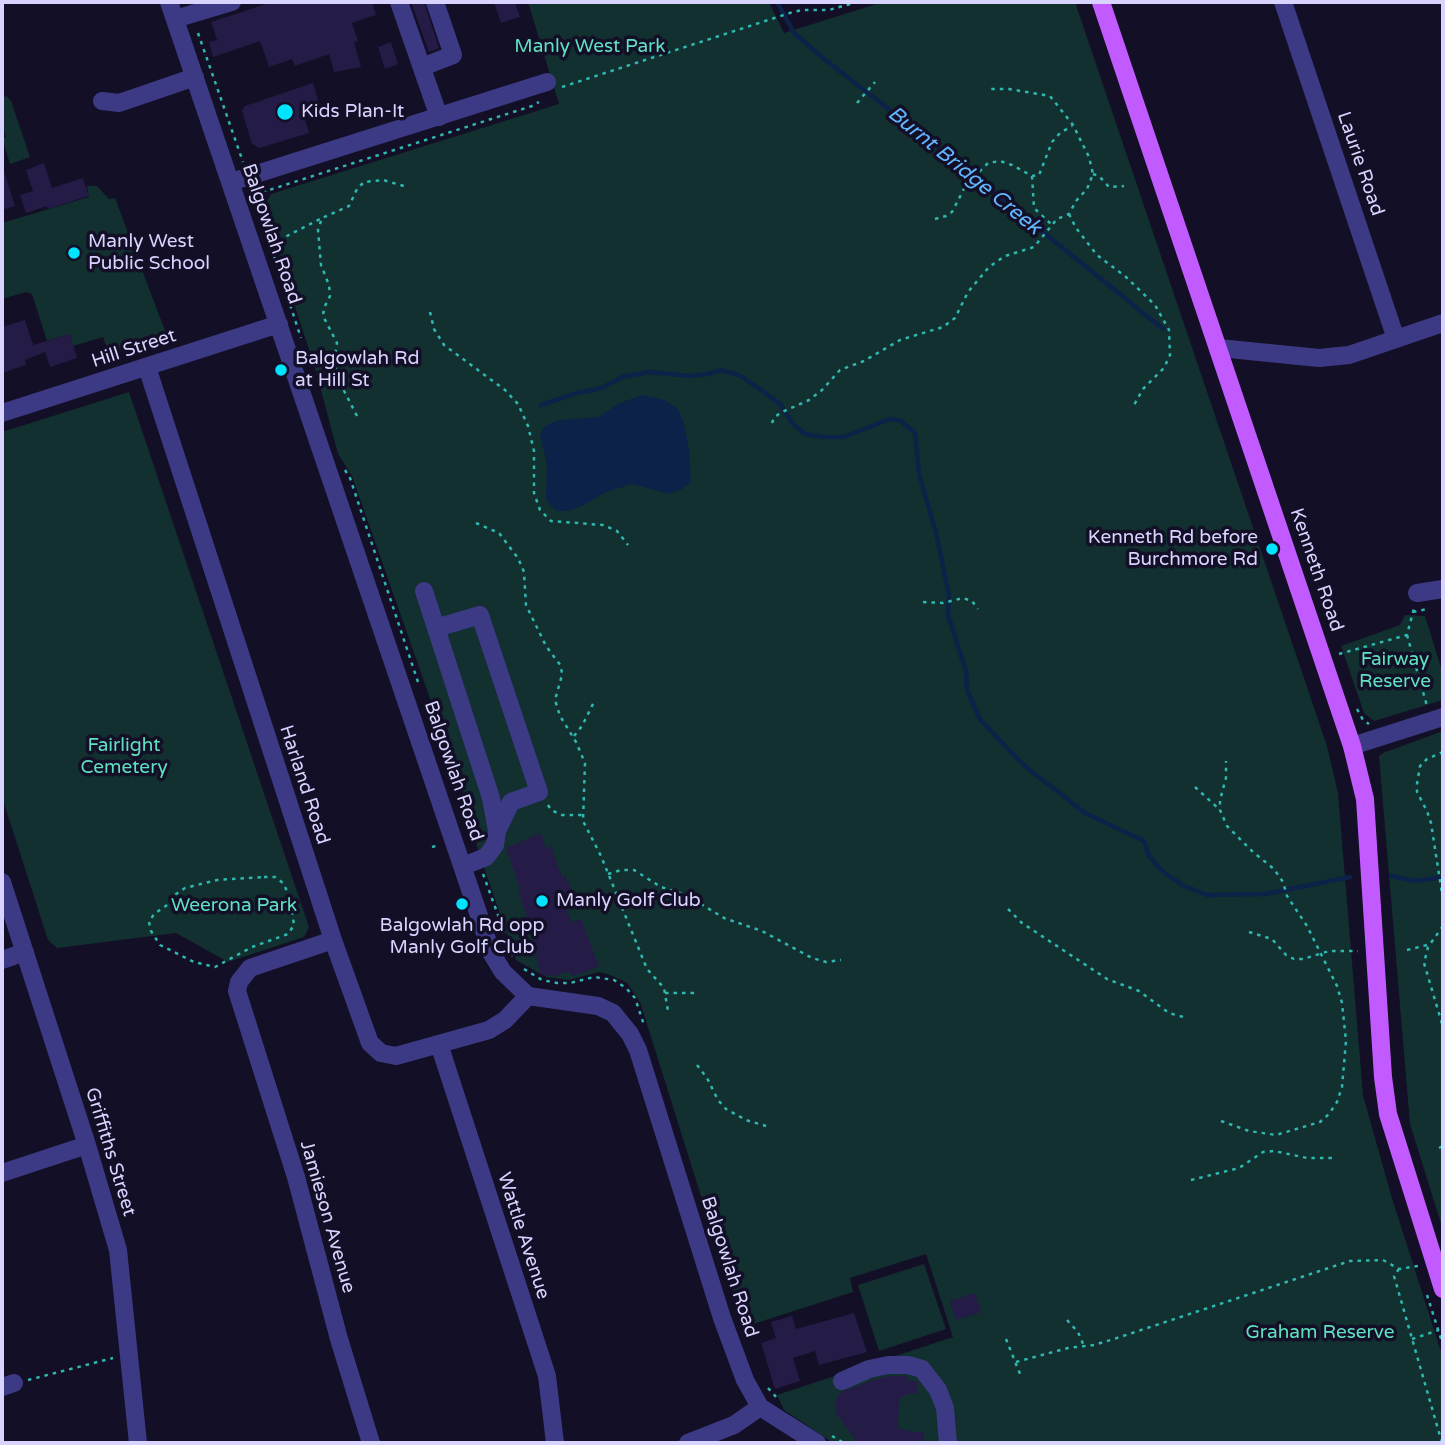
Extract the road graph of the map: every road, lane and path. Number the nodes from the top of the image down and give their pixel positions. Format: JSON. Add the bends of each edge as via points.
{"nodes":[{"id":1,"x":232,"y":2,"type":"edge"},
{"id":2,"x":399,"y":2,"type":"edge"},
{"id":3,"x":435,"y":2,"type":"edge"},
{"id":4,"x":824,"y":2,"type":"edge"},
{"id":5,"x":857,"y":2,"type":"edge"},
{"id":6,"x":1101,"y":2,"type":"edge"},
{"id":7,"x":1283,"y":2,"type":"edge"},
{"id":8,"x":820,"y":10,"type":"junction"},
{"id":9,"x":179,"y":12,"type":"edge"},
{"id":10,"x":422,"y":67,"type":"junction"},
{"id":11,"x":195,"y":77,"type":"junction"},
{"id":12,"x":875,"y":82,"type":"dead end"},
{"id":13,"x":990,"y":89,"type":"dead end"},
{"id":14,"x":548,"y":91,"type":"junction"},
{"id":15,"x":102,"y":102,"type":"dead end"},
{"id":16,"x":857,"y":103,"type":"dead end"},
{"id":17,"x":439,"y":117,"type":"junction"},
{"id":18,"x":1073,"y":125,"type":"junction"},
{"id":19,"x":1093,"y":174,"type":"junction"},
{"id":20,"x":1032,"y":176,"type":"junction"},
{"id":21,"x":240,"y":179,"type":"junction"},
{"id":22,"x":1124,"y":186,"type":"dead end"},
{"id":23,"x":407,"y":187,"type":"dead end"},
{"id":24,"x":257,"y":207,"type":"junction"},
{"id":25,"x":1069,"y":214,"type":"junction"},
{"id":26,"x":322,"y":218,"type":"junction"},
{"id":27,"x":935,"y":219,"type":"dead end"},
{"id":28,"x":1051,"y":226,"type":"junction"},
{"id":29,"x":281,"y":243,"type":"dead end"},
{"id":30,"x":429,"y":312,"type":"dead end"},
{"id":31,"x":1443,"y":323,"type":"edge"},
{"id":32,"x":279,"y":324,"type":"junction"},
{"id":33,"x":1396,"y":339,"type":"junction"},
{"id":34,"x":302,"y":340,"type":"dead end"},
{"id":35,"x":1219,"y":348,"type":"junction"},
{"id":36,"x":147,"y":367,"type":"junction"},
{"id":37,"x":1134,"y":405,"type":"dead end"},
{"id":38,"x":2,"y":413,"type":"edge"},
{"id":39,"x":357,"y":415,"type":"dead end"},
{"id":40,"x":772,"y":424,"type":"dead end"},
{"id":41,"x":340,"y":462,"type":"dead end"},
{"id":42,"x":476,"y":523,"type":"dead end"},
{"id":43,"x":628,"y":545,"type":"dead end"},
{"id":44,"x":1443,"y":589,"type":"edge"},
{"id":45,"x":424,"y":591,"type":"dead end"},
{"id":46,"x":1417,"y":593,"type":"joint"},
{"id":47,"x":923,"y":602,"type":"dead end"},
{"id":48,"x":978,"y":609,"type":"dead end"},
{"id":49,"x":436,"y":628,"type":"junction"},
{"id":50,"x":1407,"y":635,"type":"junction"},
{"id":51,"x":1339,"y":654,"type":"dead end"},
{"id":52,"x":421,"y":694,"type":"dead end"},
{"id":53,"x":595,"y":700,"type":"dead end"},
{"id":54,"x":1436,"y":714,"type":"edge"},
{"id":55,"x":574,"y":736,"type":"junction"},
{"id":56,"x":1352,"y":746,"type":"junction"},
{"id":57,"x":1443,"y":752,"type":"edge"},
{"id":58,"x":1226,"y":761,"type":"dead end"},
{"id":59,"x":1195,"y":787,"type":"dead end"},
{"id":60,"x":539,"y":792,"type":"junction"},
{"id":61,"x":458,"y":802,"type":"dead end"},
{"id":62,"x":1220,"y":810,"type":"junction"},
{"id":63,"x":583,"y":815,"type":"junction"},
{"id":64,"x":497,"y":831,"type":"junction"},
{"id":65,"x":471,"y":863,"type":"junction"},
{"id":66,"x":608,"y":874,"type":"junction"},
{"id":67,"x":2,"y":882,"type":"edge"},
{"id":68,"x":1443,"y":900,"type":"edge"},
{"id":69,"x":1009,"y":909,"type":"dead end"},
{"id":70,"x":1443,"y":926,"type":"edge"},
{"id":71,"x":1249,"y":932,"type":"dead end"},
{"id":72,"x":333,"y":940,"type":"junction"},
{"id":73,"x":1430,"y":943,"type":"junction"},
{"id":74,"x":160,"y":945,"type":"joint"},
{"id":75,"x":1407,"y":950,"type":"dead end"},
{"id":76,"x":1358,"y":951,"type":"dead end"},
{"id":77,"x":25,"y":952,"type":"junction"},
{"id":78,"x":1321,"y":953,"type":"junction"},
{"id":79,"x":2,"y":960,"type":"edge"},
{"id":80,"x":841,"y":960,"type":"dead end"},
{"id":81,"x":516,"y":963,"type":"dead end"},
{"id":82,"x":520,"y":966,"type":"dead end"},
{"id":83,"x":665,"y":992,"type":"junction"},
{"id":84,"x":694,"y":993,"type":"dead end"},
{"id":85,"x":528,"y":996,"type":"junction"},
{"id":86,"x":668,"y":1011,"type":"dead end"},
{"id":87,"x":1187,"y":1018,"type":"dead end"},
{"id":88,"x":644,"y":1026,"type":"dead end"},
{"id":89,"x":1443,"y":1027,"type":"edge"},
{"id":90,"x":439,"y":1044,"type":"junction"},
{"id":91,"x":697,"y":1065,"type":"dead end"},
{"id":92,"x":1221,"y":1121,"type":"dead end"},
{"id":93,"x":766,"y":1126,"type":"dead end"},
{"id":94,"x":87,"y":1144,"type":"junction"},
{"id":95,"x":1443,"y":1146,"type":"edge"},
{"id":96,"x":1439,"y":1148,"type":"dead end"},
{"id":97,"x":1334,"y":1158,"type":"dead end"},
{"id":98,"x":2,"y":1173,"type":"edge"},
{"id":99,"x":1191,"y":1180,"type":"dead end"},
{"id":100,"x":1418,"y":1266,"type":"dead end"},
{"id":101,"x":1399,"y":1269,"type":"junction"},
{"id":102,"x":1435,"y":1290,"type":"edge"},
{"id":103,"x":1067,"y":1320,"type":"dead end"},
{"id":104,"x":1439,"y":1330,"type":"junction"},
{"id":105,"x":1006,"y":1339,"type":"dead end"},
{"id":106,"x":1412,"y":1339,"type":"junction"},
{"id":107,"x":1443,"y":1345,"type":"edge"},
{"id":108,"x":1084,"y":1346,"type":"junction"},
{"id":109,"x":128,"y":1354,"type":"junction"},
{"id":110,"x":1016,"y":1362,"type":"junction"},
{"id":111,"x":1020,"y":1374,"type":"dead end"},
{"id":112,"x":763,"y":1380,"type":"dead end"},
{"id":113,"x":842,"y":1381,"type":"dead end"},
{"id":114,"x":8,"y":1385,"type":"edge"},
{"id":115,"x":781,"y":1402,"type":"dead end"},
{"id":116,"x":760,"y":1407,"type":"junction"},
{"id":117,"x":820,"y":1438,"type":"edge"},
{"id":118,"x":138,"y":1443,"type":"edge"},
{"id":119,"x":371,"y":1443,"type":"edge"},
{"id":120,"x":555,"y":1443,"type":"edge"},
{"id":121,"x":688,"y":1443,"type":"edge"},
{"id":122,"x":844,"y":1443,"type":"edge"},
{"id":123,"x":948,"y":1443,"type":"edge"},
{"id":124,"x":1442,"y":1443,"type":"edge"}],
"edges":[{"from":1,"to":9,"type":"street"},
{"from":2,"to":10,"type":"street"},
{"from":3,"to":10,"type":"street","via":[[453,55]]},
{"from":4,"to":8,"type":"path"},
{"from":5,"to":8,"type":"path"},
{"from":6,"to":35,"type":"main road","name":"Kenneth Road"},
{"from":7,"to":33,"type":"street","name":"Laurie Road"},
{"from":8,"to":14,"type":"path","via":[[793,12]]},
{"from":9,"to":11,"type":"street","name":"Balgowlah Road"},
{"from":9,"to":21,"type":"path"},
{"from":10,"to":17,"type":"street"},
{"from":11,"to":15,"type":"street","via":[[119,103]]},
{"from":11,"to":21,"type":"street","name":"Balgowlah Road"},
{"from":12,"to":16,"type":"path"},
{"from":13,"to":18,"type":"path","via":[[1050,96]]},
{"from":14,"to":17,"type":"street"},
{"from":14,"to":24,"type":"path","via":[[532,106],[266,191]]},
{"from":17,"to":21,"type":"street"},
{"from":18,"to":19,"type":"path"},
{"from":18,"to":20,"type":"path","via":[[1052,142],[1045,164]]},
{"from":19,"to":22,"type":"path","via":[[1110,187]]},
{"from":19,"to":25,"type":"path"},
{"from":20,"to":27,"type":"path","via":[[1012,164],[988,163],[967,185],[952,212]]},
{"from":20,"to":28,"type":"path","via":[[1034,208]]},
{"from":21,"to":24,"type":"path"},
{"from":21,"to":32,"type":"street","name":"Balgowlah Road"},
{"from":23,"to":26,"type":"path","via":[[383,180],[364,182],[349,206]]},
{"from":24,"to":34,"type":"path"},
{"from":25,"to":28,"type":"path"},
{"from":25,"to":37,"type":"path","via":[[1097,256],[1155,305],[1169,330],[1170,355],[1164,368]]},
{"from":26,"to":29,"type":"path"},
{"from":26,"to":39,"type":"path","via":[[318,240],[330,296],[323,316],[337,343],[338,380]]},
{"from":28,"to":40,"type":"path","via":[[1034,247],[1005,256],[989,267],[968,292],[955,318],[943,327],[900,340],[840,370],[822,390],[780,413]]},
{"from":30,"to":43,"type":"path","via":[[444,345],[518,404],[534,451],[534,493],[540,510],[551,521],[603,525],[617,531]]},
{"from":31,"to":33,"type":"street"},
{"from":32,"to":36,"type":"street","name":"Hill Street"},
{"from":32,"to":65,"type":"street","name":"Balgowlah Road"},
{"from":33,"to":35,"type":"street","via":[[1349,355],[1319,358]]},
{"from":35,"to":56,"type":"main road","name":"Kenneth Road"},
{"from":36,"to":38,"type":"street","name":"Hill Street"},
{"from":36,"to":72,"type":"street","name":"Harland Road"},
{"from":41,"to":52,"type":"path","via":[[350,478]]},
{"from":42,"to":55,"type":"path","via":[[499,533],[519,558],[526,605],[561,666],[555,700]]},
{"from":44,"to":46,"type":"street"},
{"from":45,"to":49,"type":"street"},
{"from":46,"to":50,"type":"path"},
{"from":47,"to":48,"type":"path","via":[[963,598]]},
{"from":49,"to":60,"type":"street","via":[[480,615]]},
{"from":49,"to":64,"type":"street","via":[[491,798]]},
{"from":50,"to":51,"type":"path"},
{"from":50,"to":54,"type":"path"},
{"from":53,"to":55,"type":"path"},
{"from":54,"to":56,"type":"street"},
{"from":55,"to":63,"type":"path","via":[[584,763]]},
{"from":56,"to":102,"type":"main road","name":"Kenneth Road","via":[[1365,799],[1388,1114]]},
{"from":57,"to":68,"type":"path","via":[[1420,766],[1417,784],[1431,823]]},
{"from":58,"to":62,"type":"path"},
{"from":59,"to":62,"type":"path"},
{"from":60,"to":63,"type":"path","via":[[551,810]]},
{"from":60,"to":64,"type":"street","via":[[511,802]]},
{"from":61,"to":65,"type":"path"},
{"from":62,"to":78,"type":"path","via":[[1227,826],[1274,869]]},
{"from":63,"to":66,"type":"path"},
{"from":64,"to":65,"type":"street","via":[[495,845],[486,857]]},
{"from":65,"to":81,"type":"path"},
{"from":65,"to":85,"type":"street","name":"Balgowlah Road","via":[[496,963]]},
{"from":66,"to":80,"type":"path","via":[[634,870],[811,958]]},
{"from":66,"to":83,"type":"path","via":[[646,969]]},
{"from":67,"to":77,"type":"street","name":"Griffiths Street"},
{"from":69,"to":87,"type":"path","via":[[1031,930],[1107,979]]},
{"from":70,"to":73,"type":"path"},
{"from":71,"to":78,"type":"path","via":[[1272,939],[1294,959]]},
{"from":72,"to":90,"type":"street","name":"Harland Road","via":[[365,1033],[375,1049],[396,1056]]},
{"from":72,"to":119,"type":"street","name":"Jamieson Avenue","via":[[250,968],[239,982],[239,1002],[296,1177]]},
{"from":73,"to":75,"type":"path"},
{"from":73,"to":89,"type":"path","via":[[1424,963]]},
{"from":74,"to":74,"type":"path","via":[[149,922],[185,888],[217,880],[275,877],[290,897],[294,925],[288,934],[252,947],[224,964],[205,965]]},
{"from":76,"to":78,"type":"path"},
{"from":77,"to":79,"type":"street"},
{"from":77,"to":94,"type":"street","name":"Griffiths Street"},
{"from":78,"to":92,"type":"path","via":[[1345,1021],[1344,1073],[1337,1102],[1320,1122],[1276,1135]]},
{"from":82,"to":88,"type":"path","via":[[542,980],[557,983],[594,977],[614,980],[635,998]]},
{"from":83,"to":84,"type":"path"},
{"from":83,"to":86,"type":"path"},
{"from":85,"to":90,"type":"street","name":"Harland Road","via":[[498,1026]]},
{"from":85,"to":116,"type":"street","name":"Balgowlah Road","via":[[598,1006],[612,1013],[630,1034],[730,1341]]},
{"from":90,"to":120,"type":"street","name":"Wattle Avenue","via":[[547,1377]]},
{"from":91,"to":93,"type":"path","via":[[726,1109]]},
{"from":94,"to":98,"type":"street"},
{"from":94,"to":109,"type":"street","name":"Griffiths Street","via":[[118,1250]]},
{"from":95,"to":96,"type":"path"},
{"from":97,"to":99,"type":"path","via":[[1263,1152],[1239,1168]]},
{"from":100,"to":101,"type":"path"},
{"from":101,"to":106,"type":"path","via":[[1394,1276]]},
{"from":101,"to":108,"type":"path","via":[[1382,1260],[1350,1261]]},
{"from":102,"to":104,"type":"path"},
{"from":103,"to":108,"type":"path"},
{"from":104,"to":106,"type":"path"},
{"from":104,"to":107,"type":"path"},
{"from":105,"to":110,"type":"path"},
{"from":106,"to":124,"type":"path"},
{"from":108,"to":110,"type":"path"},
{"from":109,"to":114,"type":"path"},
{"from":109,"to":118,"type":"street","name":"Griffiths Street"},
{"from":110,"to":111,"type":"path"},
{"from":112,"to":115,"type":"path"},
{"from":113,"to":123,"type":"street","via":[[888,1365],[922,1369],[945,1408]]},
{"from":116,"to":117,"type":"street","name":"Balgowlah Road"},
{"from":116,"to":121,"type":"street","via":[[734,1425]]},
{"from":117,"to":122,"type":"path"}]}
